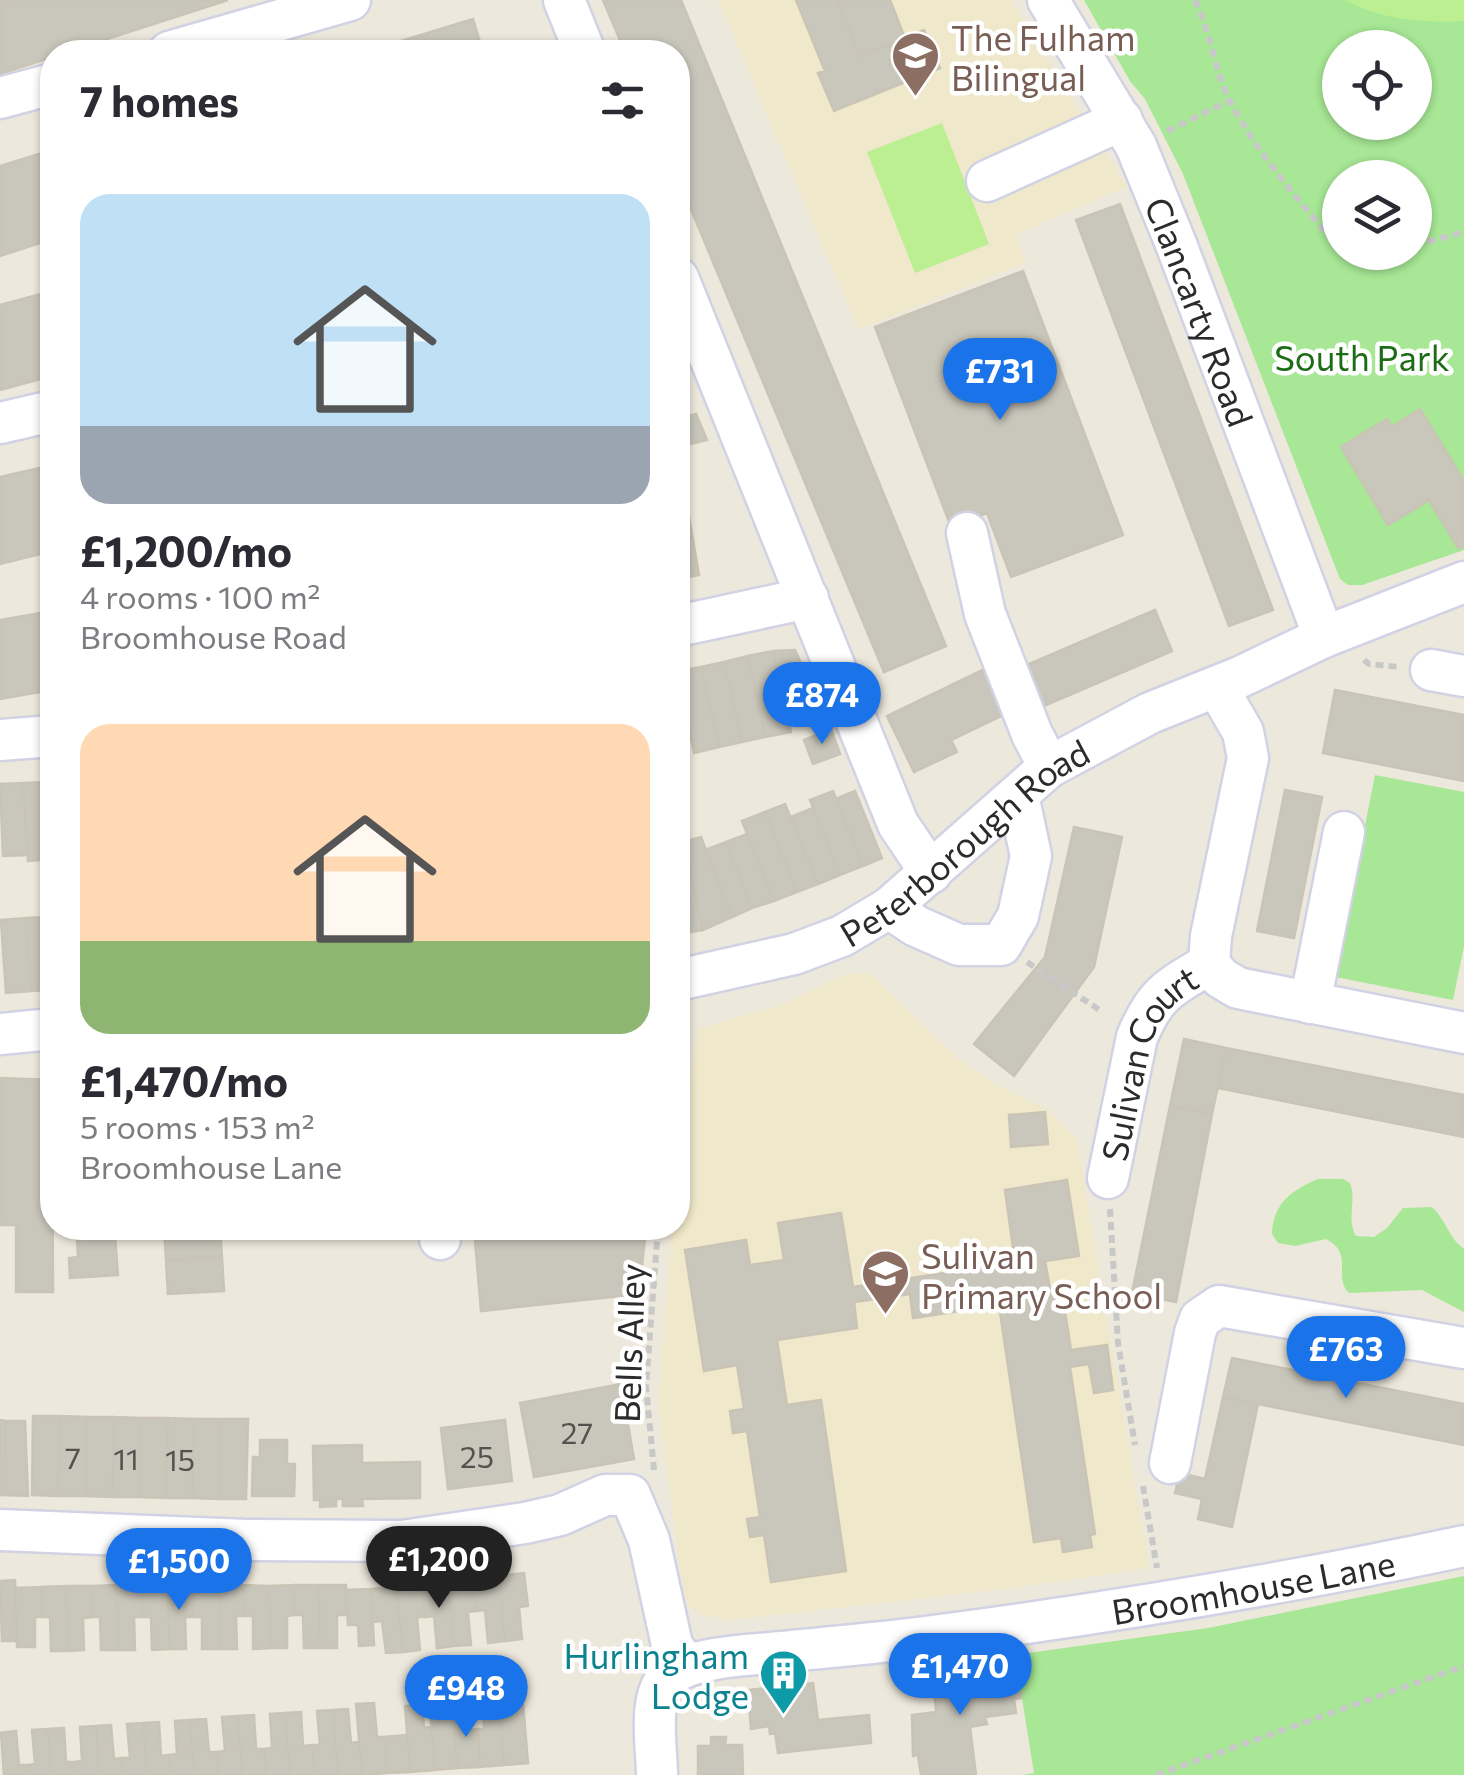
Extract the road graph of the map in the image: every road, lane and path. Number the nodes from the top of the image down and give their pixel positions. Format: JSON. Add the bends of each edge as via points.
{"nodes":[{"id":1,"x":350,"y":0,"type":"edge"},
{"id":2,"x":564,"y":0,"type":"edge"},
{"id":3,"x":1048,"y":0,"type":"edge"},
{"id":4,"x":1195,"y":0,"type":"edge"},
{"id":5,"x":211,"y":40,"type":"edge"},
{"id":6,"x":580,"y":40,"type":"edge"},
{"id":7,"x":40,"y":87,"type":"edge"},
{"id":8,"x":0,"y":98,"type":"edge"},
{"id":9,"x":1229,"y":101,"type":"junction"},
{"id":10,"x":1142,"y":135,"type":"junction"},
{"id":11,"x":987,"y":181,"type":"dead end"},
{"id":12,"x":1322,"y":229,"type":"edge"},
{"id":13,"x":1464,"y":232,"type":"edge"},
{"id":14,"x":1432,"y":241,"type":"edge"},
{"id":15,"x":690,"y":308,"type":"edge"},
{"id":16,"x":40,"y":414,"type":"edge"},
{"id":17,"x":0,"y":423,"type":"edge"},
{"id":18,"x":967,"y":533,"type":"dead end"},
{"id":19,"x":1464,"y":582,"type":"edge"},
{"id":20,"x":808,"y":598,"type":"junction"},
{"id":21,"x":690,"y":623,"type":"edge"},
{"id":22,"x":1328,"y":643,"type":"junction"},
{"id":23,"x":1448,"y":673,"type":"edge"},
{"id":24,"x":1228,"y":682,"type":"junction"},
{"id":25,"x":40,"y":737,"type":"edge"},
{"id":26,"x":0,"y":740,"type":"edge"},
{"id":27,"x":1050,"y":767,"type":"junction"},
{"id":28,"x":1018,"y":795,"type":"junction"},
{"id":29,"x":1344,"y":832,"type":"dead end"},
{"id":30,"x":931,"y":874,"type":"junction"},
{"id":31,"x":889,"y":908,"type":"junction"},
{"id":32,"x":1001,"y":945,"type":"junction"},
{"id":33,"x":1209,"y":964,"type":"junction"},
{"id":34,"x":690,"y":977,"type":"edge"},
{"id":35,"x":1310,"y":1003,"type":"junction"},
{"id":36,"x":1100,"y":1011,"type":"dead end"},
{"id":37,"x":40,"y":1029,"type":"edge"},
{"id":38,"x":1464,"y":1033,"type":"edge"},
{"id":39,"x":0,"y":1034,"type":"edge"},
{"id":40,"x":1108,"y":1178,"type":"joint"},
{"id":41,"x":657,"y":1240,"type":"edge"},
{"id":42,"x":1464,"y":1348,"type":"edge"},
{"id":43,"x":652,"y":1461,"type":"dead end"},
{"id":44,"x":1149,"y":1465,"type":"junction"},
{"id":45,"x":0,"y":1530,"type":"edge"},
{"id":46,"x":1464,"y":1546,"type":"edge"},
{"id":47,"x":1162,"y":1601,"type":"junction"},
{"id":48,"x":686,"y":1666,"type":"junction"},
{"id":49,"x":1464,"y":1666,"type":"edge"},
{"id":50,"x":657,"y":1775,"type":"edge"},
{"id":51,"x":1156,"y":1775,"type":"edge"}],
"edges":[{"from":1,"to":5,"type":"street"},
{"from":2,"to":6,"type":"street"},
{"from":3,"to":10,"type":"street","name":"Clancarty Road"},
{"from":4,"to":9,"type":"path"},
{"from":7,"to":8,"type":"street"},
{"from":9,"to":10,"type":"path"},
{"from":9,"to":12,"type":"path"},
{"from":10,"to":11,"type":"street"},
{"from":10,"to":22,"type":"street","name":"Clancarty Road","via":[[1176,244]]},
{"from":13,"to":14,"type":"path"},
{"from":15,"to":20,"type":"street"},
{"from":16,"to":17,"type":"street"},
{"from":18,"to":27,"type":"street","via":[[985,614]]},
{"from":19,"to":22,"type":"street","name":"Peterborough Road"},
{"from":20,"to":21,"type":"street"},
{"from":20,"to":30,"type":"street","via":[[898,824]]},
{"from":22,"to":23,"type":"path","via":[[1369,664]]},
{"from":22,"to":24,"type":"street","name":"Peterborough Road","via":[[1293,642],[1257,658]]},
{"from":24,"to":27,"type":"street","name":"Peterborough Road","via":[[1150,713]]},
{"from":24,"to":33,"type":"street","name":"Sulivan Court","via":[[1248,758]]},
{"from":25,"to":26,"type":"street"},
{"from":27,"to":28,"type":"street","name":"Peterborough Road"},
{"from":28,"to":30,"type":"street","name":"Peterborough Road"},
{"from":28,"to":32,"type":"street","via":[[1030,856],[1018,916]]},
{"from":29,"to":35,"type":"street"},
{"from":30,"to":31,"type":"street","name":"Peterborough Road"},
{"from":31,"to":32,"type":"street","via":[[959,946]]},
{"from":31,"to":34,"type":"street","name":"Peterborough Road","via":[[794,954]]},
{"from":32,"to":36,"type":"path"},
{"from":33,"to":35,"type":"street","name":"Sulivan Court","via":[[1238,988]]},
{"from":33,"to":40,"type":"street","name":"Sulivan Court","via":[[1157,997],[1146,1016]]},
{"from":35,"to":38,"type":"street","name":"Sulivan Court"},
{"from":37,"to":39,"type":"street"},
{"from":40,"to":44,"type":"path","via":[[1118,1343]]},
{"from":41,"to":43,"type":"path","name":"Bells Alley","via":[[646,1386]]},
{"from":42,"to":44,"type":"street","via":[[1219,1306],[1200,1319]]},
{"from":44,"to":47,"type":"path"},
{"from":45,"to":48,"type":"street","via":[[402,1541],[524,1523],[605,1495],[630,1495],[649,1540],[672,1645]]},
{"from":46,"to":47,"type":"street","name":"Broomhouse Lane"},
{"from":47,"to":48,"type":"street","name":"Broomhouse Lane","via":[[1038,1636],[946,1634]]},
{"from":48,"to":50,"type":"street","via":[[660,1686]]},
{"from":49,"to":51,"type":"path"}]}
